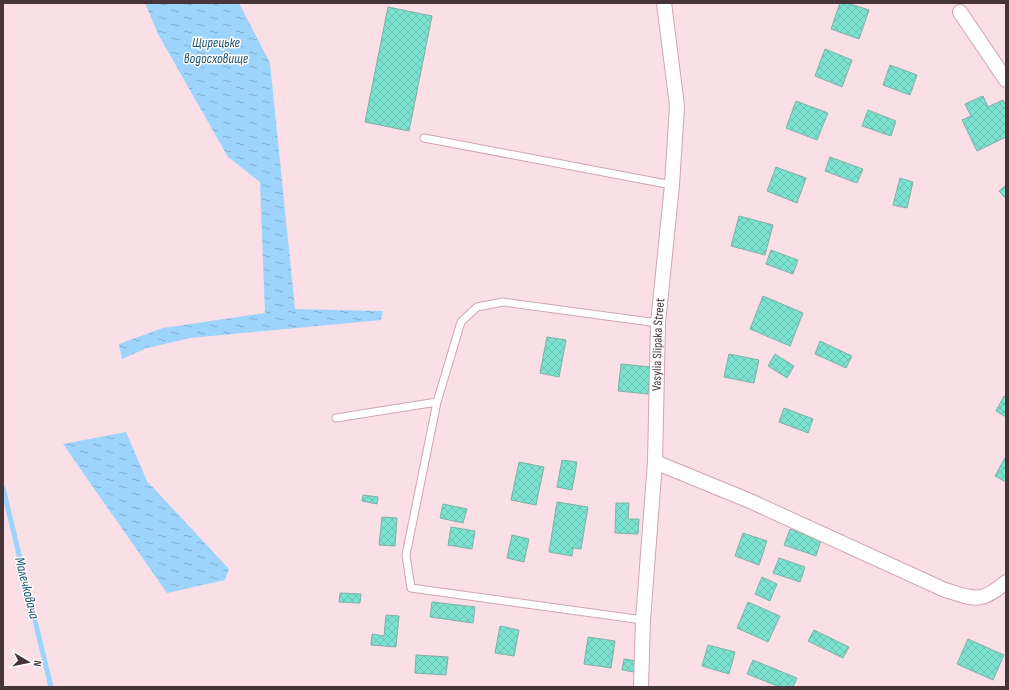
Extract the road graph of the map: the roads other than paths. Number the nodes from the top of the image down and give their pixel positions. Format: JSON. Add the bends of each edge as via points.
{"nodes":[{"id":1,"x":664,"y":3,"type":"edge"},
{"id":2,"x":960,"y":12,"type":"dead end"},
{"id":3,"x":1006,"y":80,"type":"edge"},
{"id":4,"x":424,"y":138,"type":"dead end"},
{"id":5,"x":672,"y":185,"type":"junction"},
{"id":6,"x":658,"y":323,"type":"junction"},
{"id":7,"x":437,"y":402,"type":"junction"},
{"id":8,"x":336,"y":418,"type":"dead end"},
{"id":9,"x":655,"y":462,"type":"junction"},
{"id":10,"x":1006,"y":582,"type":"edge"},
{"id":11,"x":643,"y":620,"type":"junction"},
{"id":12,"x":641,"y":687,"type":"edge"}],
"edges":[{"from":1,"to":5,"type":"street","name":"Vasylia Slipaka Street","via":[[677,106]]},
{"from":2,"to":3,"type":"street"},
{"from":4,"to":5,"type":"lane"},
{"from":5,"to":6,"type":"street","name":"Vasylia Slipaka Street"},
{"from":6,"to":7,"type":"lane","via":[[504,302],[477,307],[461,322]]},
{"from":6,"to":9,"type":"street","name":"Vasylia Slipaka Street"},
{"from":7,"to":8,"type":"lane"},
{"from":7,"to":11,"type":"lane","via":[[406,555],[411,588]]},
{"from":9,"to":10,"type":"street","via":[[750,501],[945,590],[980,598],[990,596]]},
{"from":9,"to":11,"type":"street","name":"Vasylia Slipaka Street"},
{"from":11,"to":12,"type":"street","name":"Vasylia Slipaka Street"}]}
